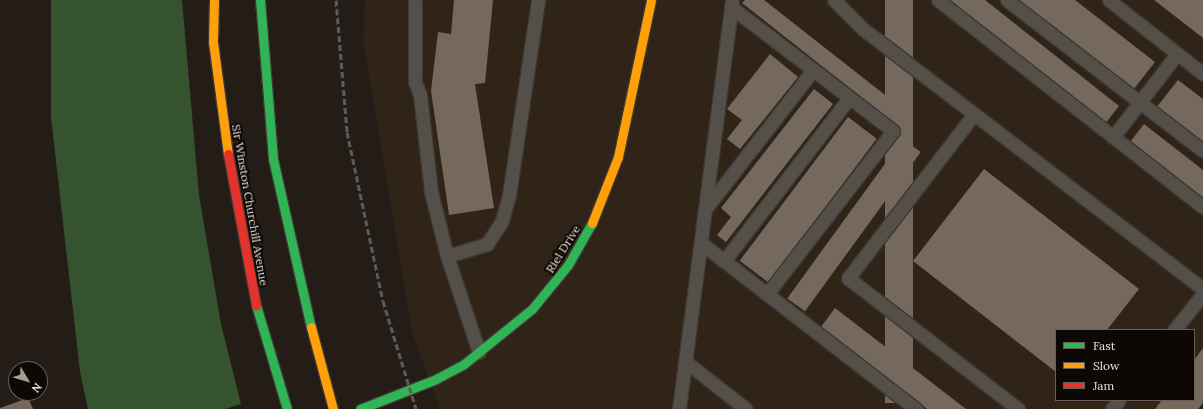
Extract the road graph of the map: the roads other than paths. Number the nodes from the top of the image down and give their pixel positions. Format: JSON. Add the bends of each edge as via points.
{"nodes":[{"id":1,"x":214,"y":0,"type":"edge"},
{"id":2,"x":260,"y":0,"type":"edge"},
{"id":3,"x":415,"y":0,"type":"edge"},
{"id":4,"x":538,"y":0,"type":"edge"},
{"id":5,"x":652,"y":0,"type":"edge"},
{"id":6,"x":834,"y":0,"type":"edge"},
{"id":7,"x":938,"y":0,"type":"edge"},
{"id":8,"x":1007,"y":0,"type":"edge"},
{"id":9,"x":1108,"y":0,"type":"edge"},
{"id":10,"x":732,"y":4,"type":"edge"},
{"id":11,"x":1177,"y":54,"type":"junction"},
{"id":12,"x":813,"y":70,"type":"junction"},
{"id":13,"x":1203,"y":74,"type":"edge"},
{"id":14,"x":849,"y":98,"type":"junction"},
{"id":15,"x":1140,"y":102,"type":"junction"},
{"id":16,"x":974,"y":114,"type":"junction"},
{"id":17,"x":1113,"y":137,"type":"junction"},
{"id":18,"x":1203,"y":151,"type":"edge"},
{"id":19,"x":1203,"y":207,"type":"edge"},
{"id":20,"x":705,"y":209,"type":"junction"},
{"id":21,"x":701,"y":243,"type":"junction"},
{"id":22,"x":447,"y":256,"type":"junction"},
{"id":23,"x":724,"y":261,"type":"junction"},
{"id":24,"x":1203,"y":289,"type":"edge"},
{"id":25,"x":767,"y":294,"type":"junction"},
{"id":26,"x":1203,"y":294,"type":"edge"},
{"id":27,"x":1175,"y":329,"type":"edge"},
{"id":28,"x":479,"y":352,"type":"junction"},
{"id":29,"x":686,"y":362,"type":"junction"},
{"id":30,"x":1118,"y":401,"type":"edge"},
{"id":31,"x":287,"y":409,"type":"edge"},
{"id":32,"x":333,"y":409,"type":"edge"},
{"id":33,"x":360,"y":409,"type":"edge"},
{"id":34,"x":680,"y":409,"type":"edge"},
{"id":35,"x":746,"y":409,"type":"edge"},
{"id":36,"x":916,"y":409,"type":"edge"},
{"id":37,"x":1018,"y":409,"type":"edge"},
{"id":38,"x":1112,"y":409,"type":"edge"}],
"edges":[{"from":1,"to":31,"type":"main road","name":"Sir Winston Churchill Avenue","via":[[214,42],[229,165],[255,303]]},
{"from":2,"to":32,"type":"main road","via":[[273,159],[301,290]]},
{"from":3,"to":22,"type":"lane","via":[[415,82],[420,95],[431,192]]},
{"from":4,"to":22,"type":"lane","via":[[509,195],[502,221],[487,244]]},
{"from":5,"to":28,"type":"main road","name":"Riel Drive","via":[[618,157],[599,211],[554,285],[527,314]]},
{"from":6,"to":16,"type":"lane","via":[[863,29]]},
{"from":7,"to":17,"type":"lane"},
{"from":8,"to":15,"type":"lane"},
{"from":9,"to":11,"type":"lane"},
{"from":10,"to":12,"type":"lane"},
{"from":10,"to":20,"type":"lane"},
{"from":11,"to":13,"type":"lane"},
{"from":11,"to":15,"type":"lane"},
{"from":12,"to":14,"type":"lane"},
{"from":12,"to":20,"type":"lane"},
{"from":14,"to":23,"type":"lane"},
{"from":14,"to":25,"type":"lane","via":[[893,132]]},
{"from":15,"to":17,"type":"lane"},
{"from":15,"to":18,"type":"lane"},
{"from":16,"to":24,"type":"lane"},
{"from":16,"to":37,"type":"lane","via":[[848,278]]},
{"from":17,"to":19,"type":"lane"},
{"from":20,"to":21,"type":"lane"},
{"from":21,"to":23,"type":"lane"},
{"from":21,"to":29,"type":"lane"},
{"from":22,"to":28,"type":"lane"},
{"from":23,"to":25,"type":"lane"},
{"from":25,"to":36,"type":"lane"},
{"from":26,"to":27,"type":"lane"},
{"from":28,"to":33,"type":"main road","name":"Riel Drive","via":[[436,379]]},
{"from":29,"to":34,"type":"lane"},
{"from":29,"to":35,"type":"lane"},
{"from":30,"to":38,"type":"lane"}]}
